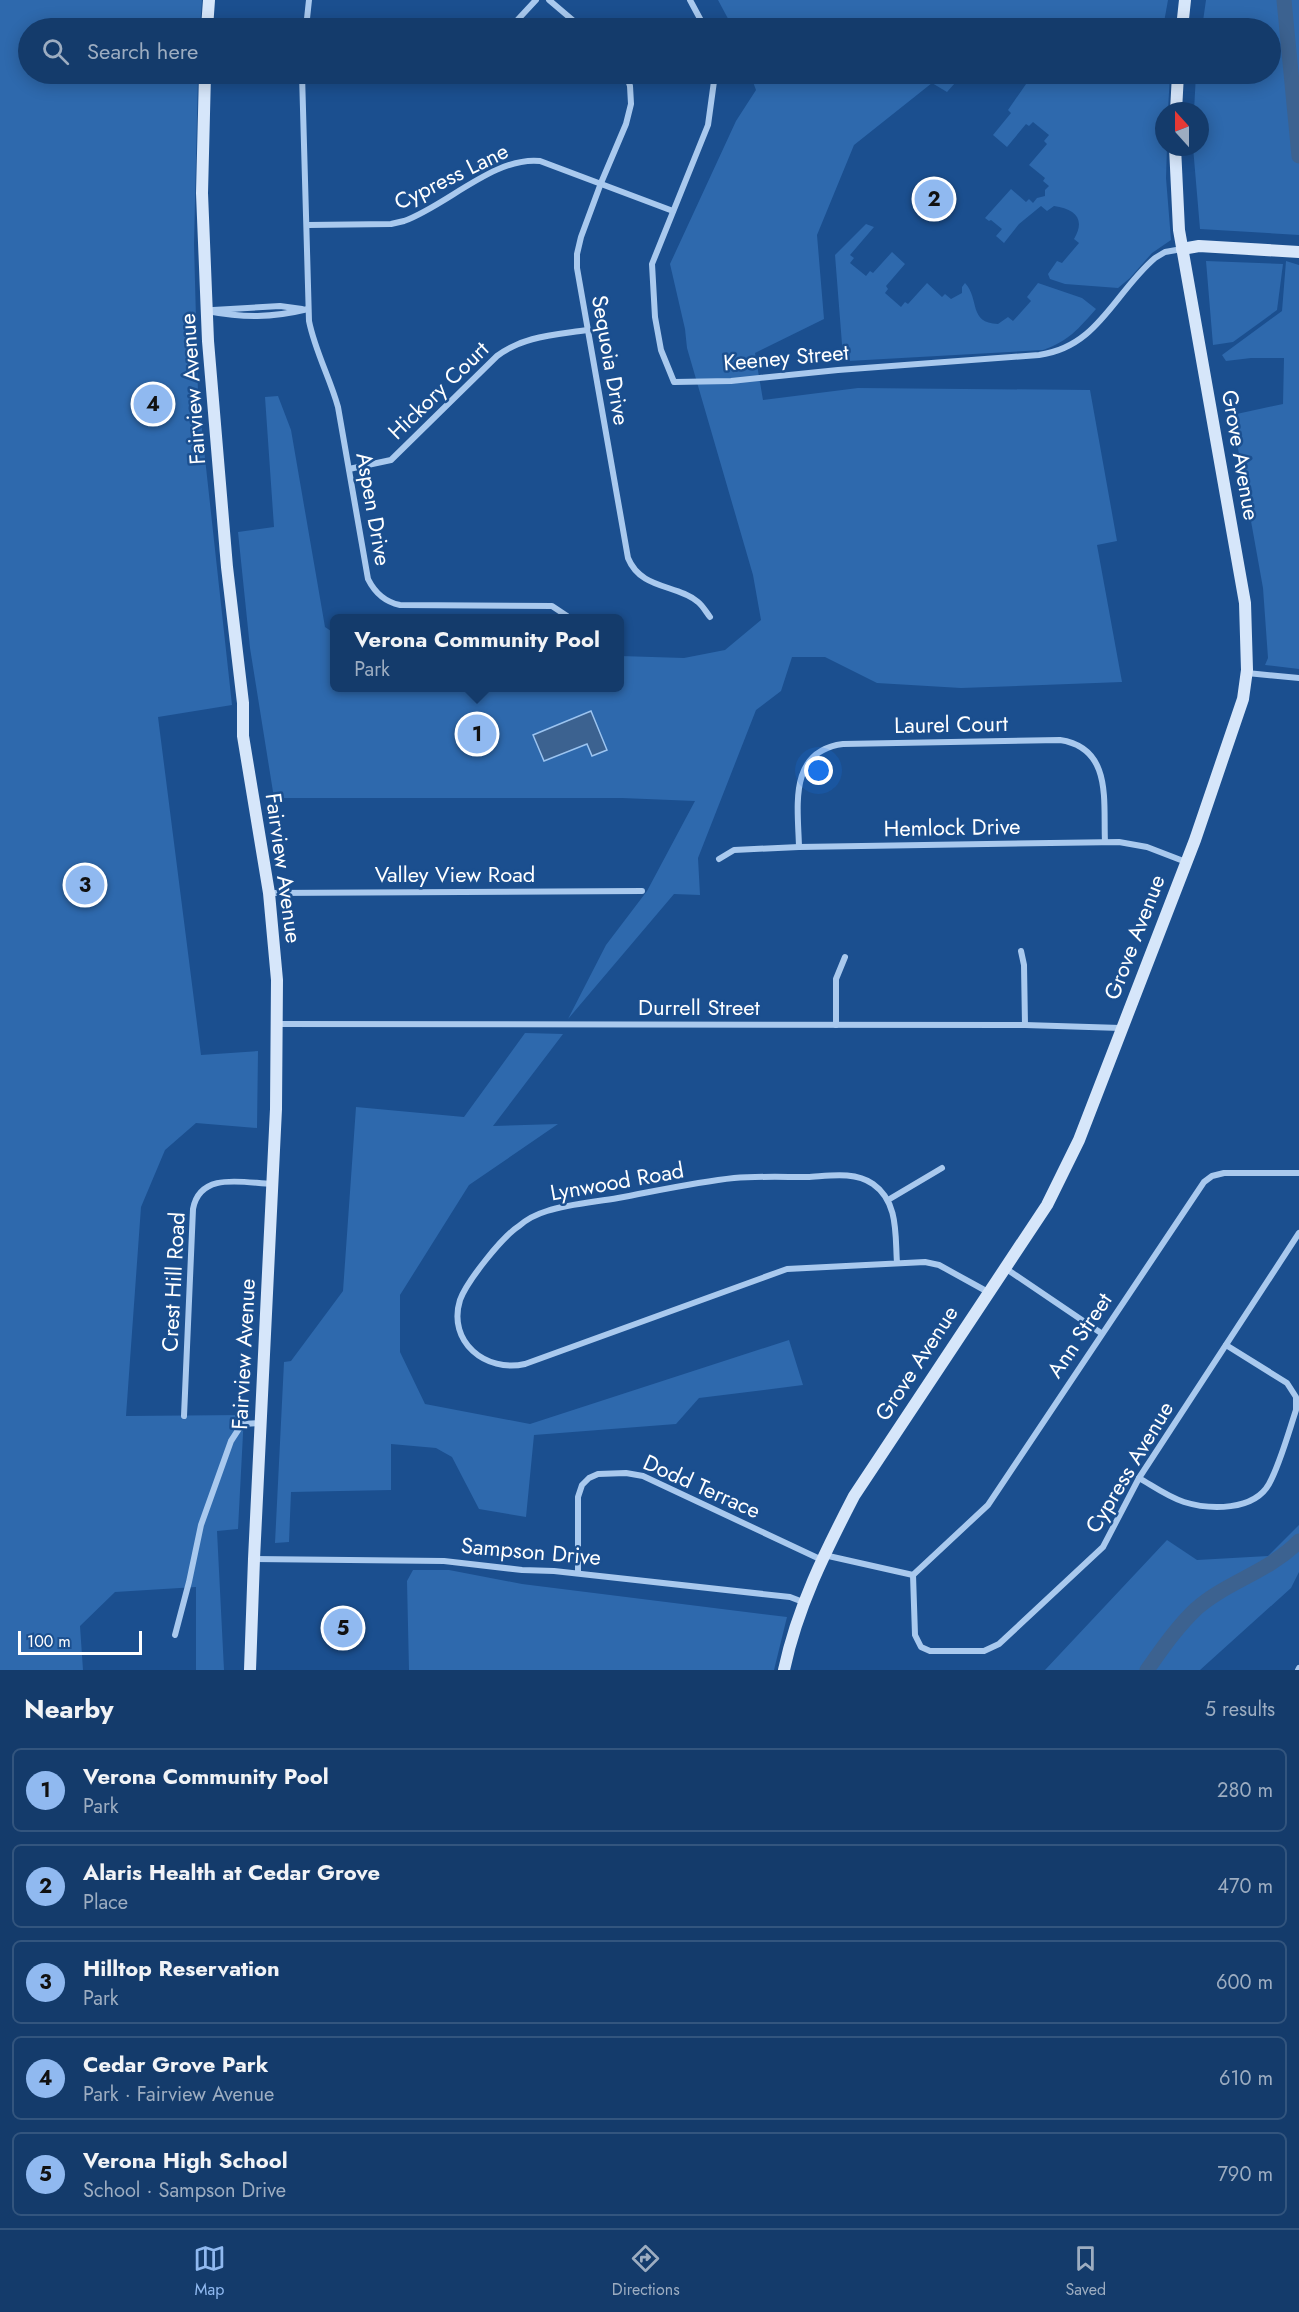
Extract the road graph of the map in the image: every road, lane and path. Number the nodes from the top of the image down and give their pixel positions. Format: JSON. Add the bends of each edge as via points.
{"nodes":[{"id":1,"x":209,"y":0,"type":"edge"},
{"id":2,"x":309,"y":0,"type":"edge"},
{"id":3,"x":536,"y":0,"type":"edge"},
{"id":4,"x":549,"y":0,"type":"edge"},
{"id":5,"x":690,"y":0,"type":"edge"},
{"id":6,"x":1185,"y":0,"type":"edge"},
{"id":7,"x":208,"y":18,"type":"edge"},
{"id":8,"x":307,"y":18,"type":"edge"},
{"id":9,"x":519,"y":18,"type":"edge"},
{"id":10,"x":570,"y":18,"type":"edge"},
{"id":11,"x":700,"y":18,"type":"edge"},
{"id":12,"x":1183,"y":18,"type":"edge"},
{"id":13,"x":205,"y":84,"type":"edge"},
{"id":14,"x":302,"y":84,"type":"edge"},
{"id":15,"x":629,"y":84,"type":"edge"},
{"id":16,"x":714,"y":84,"type":"edge"},
{"id":17,"x":1177,"y":84,"type":"edge"},
{"id":18,"x":1176,"y":102,"type":"edge"},
{"id":19,"x":1175,"y":156,"type":"edge"},
{"id":20,"x":601,"y":183,"type":"junction"},
{"id":21,"x":673,"y":211,"type":"junction"},
{"id":22,"x":308,"y":225,"type":"junction"},
{"id":23,"x":1182,"y":249,"type":"junction"},
{"id":24,"x":1299,"y":252,"type":"edge"},
{"id":25,"x":308,"y":309,"type":"junction"},
{"id":26,"x":207,"y":311,"type":"junction"},
{"id":27,"x":587,"y":330,"type":"junction"},
{"id":28,"x":349,"y":469,"type":"junction"},
{"id":29,"x":564,"y":614,"type":"edge"},
{"id":30,"x":710,"y":617,"type":"dead end"},
{"id":31,"x":1247,"y":673,"type":"junction"},
{"id":32,"x":1299,"y":678,"type":"edge"},
{"id":33,"x":1105,"y":842,"type":"junction"},
{"id":34,"x":799,"y":847,"type":"junction"},
{"id":35,"x":718,"y":859,"type":"dead end"},
{"id":36,"x":1186,"y":862,"type":"junction"},
{"id":37,"x":642,"y":891,"type":"dead end"},
{"id":38,"x":269,"y":893,"type":"junction"},
{"id":39,"x":1021,"y":951,"type":"dead end"},
{"id":40,"x":845,"y":957,"type":"dead end"},
{"id":41,"x":278,"y":1024,"type":"junction"},
{"id":42,"x":836,"y":1025,"type":"junction"},
{"id":43,"x":1024,"y":1025,"type":"junction"},
{"id":44,"x":1121,"y":1028,"type":"junction"},
{"id":45,"x":942,"y":1168,"type":"dead end"},
{"id":46,"x":1299,"y":1173,"type":"edge"},
{"id":47,"x":273,"y":1185,"type":"junction"},
{"id":48,"x":888,"y":1200,"type":"junction"},
{"id":49,"x":1299,"y":1233,"type":"edge"},
{"id":50,"x":897,"y":1263,"type":"junction"},
{"id":51,"x":1005,"y":1268,"type":"junction"},
{"id":52,"x":988,"y":1292,"type":"junction"},
{"id":53,"x":1101,"y":1333,"type":"junction"},
{"id":54,"x":1226,"y":1345,"type":"junction"},
{"id":55,"x":184,"y":1416,"type":"dead end"},
{"id":56,"x":261,"y":1423,"type":"junction"},
{"id":57,"x":1138,"y":1479,"type":"junction"},
{"id":58,"x":823,"y":1558,"type":"junction"},
{"id":59,"x":254,"y":1559,"type":"junction"},
{"id":60,"x":578,"y":1573,"type":"junction"},
{"id":61,"x":913,"y":1575,"type":"junction"},
{"id":62,"x":803,"y":1602,"type":"junction"},
{"id":63,"x":175,"y":1635,"type":"dead end"},
{"id":64,"x":250,"y":1670,"type":"edge"},
{"id":65,"x":784,"y":1670,"type":"edge"}],
"edges":[{"from":1,"to":7,"type":"street"},
{"from":2,"to":8,"type":"street"},
{"from":3,"to":9,"type":"street"},
{"from":4,"to":10,"type":"street"},
{"from":5,"to":11,"type":"street"},
{"from":6,"to":12,"type":"street"},
{"from":13,"to":26,"type":"street","name":"Fairview Avenue","via":[[201,193]]},
{"from":14,"to":22,"type":"street","name":"Aspen Drive"},
{"from":15,"to":20,"type":"street","name":"Sequoia Drive","via":[[631,104],[626,124]]},
{"from":16,"to":21,"type":"street","name":"Keeney Street","via":[[708,125]]},
{"from":17,"to":18,"type":"street"},
{"from":19,"to":23,"type":"street","name":"Grove Avenue"},
{"from":20,"to":21,"type":"street","name":"Cypress Lane"},
{"from":20,"to":22,"type":"street","name":"Cypress Lane","via":[[540,161],[522,161],[404,221]]},
{"from":20,"to":27,"type":"street","name":"Sequoia Drive","via":[[577,254]]},
{"from":21,"to":23,"type":"street","name":"Keeney Street","via":[[652,264],[661,350],[674,382],[732,381],[1057,352],[1090,332],[1155,258]]},
{"from":22,"to":25,"type":"street","name":"Aspen Drive"},
{"from":23,"to":24,"type":"street","via":[[1199,246]]},
{"from":23,"to":31,"type":"street","name":"Grove Avenue","via":[[1241,574]]},
{"from":25,"to":26,"type":"street","via":[[280,306]]},
{"from":25,"to":28,"type":"street","name":"Aspen Drive","via":[[314,342],[338,407]]},
{"from":26,"to":38,"type":"street","name":"Fairview Avenue","via":[[243,736]]},
{"from":27,"to":28,"type":"street","name":"Hickory Court","via":[[534,338],[510,347],[391,460]]},
{"from":27,"to":30,"type":"street","name":"Sequoia Drive","via":[[630,562],[644,578],[698,601]]},
{"from":28,"to":29,"type":"street","name":"Aspen Drive","via":[[368,579],[384,599],[400,605],[552,606]]},
{"from":31,"to":32,"type":"street"},
{"from":31,"to":36,"type":"street","name":"Grove Avenue","via":[[1232,734]]},
{"from":33,"to":34,"type":"street","name":"Hemlock Drive"},
{"from":33,"to":34,"type":"street","name":"Laurel Court","via":[[1100,769],[1081,747],[1060,740],[830,747],[813,758],[801,776]]},
{"from":33,"to":36,"type":"street","name":"Hemlock Drive","via":[[1136,844]]},
{"from":34,"to":35,"type":"street","name":"Hemlock Drive","via":[[734,849]]},
{"from":36,"to":44,"type":"street","name":"Grove Avenue"},
{"from":37,"to":38,"type":"street","name":"Valley View Road"},
{"from":38,"to":41,"type":"street","name":"Fairview Avenue"},
{"from":39,"to":43,"type":"street"},
{"from":40,"to":42,"type":"street","via":[[836,979]]},
{"from":41,"to":42,"type":"street","name":"Durrell Street"},
{"from":41,"to":47,"type":"street","name":"Fairview Avenue"},
{"from":42,"to":43,"type":"street","name":"Durrell Street"},
{"from":43,"to":44,"type":"street","name":"Durrell Street"},
{"from":44,"to":51,"type":"street","name":"Grove Avenue","via":[[1079,1140],[1047,1204]]},
{"from":45,"to":48,"type":"street"},
{"from":46,"to":53,"type":"street","name":"Ann Street","via":[[1224,1173],[1204,1182]]},
{"from":47,"to":55,"type":"street","name":"Crest Hill Road","via":[[219,1182],[205,1188],[196,1200]]},
{"from":47,"to":56,"type":"street","name":"Fairview Avenue"},
{"from":48,"to":50,"type":"street"},
{"from":48,"to":50,"type":"street","name":"Lynwood Road","via":[[873,1184],[852,1176],[734,1178],[547,1211],[518,1226],[501,1241],[462,1294],[458,1324],[465,1342],[477,1356],[496,1365],[518,1366],[787,1269]]},
{"from":49,"to":54,"type":"street","name":"Cypress Avenue"},
{"from":50,"to":52,"type":"street","name":"Lynwood Road","via":[[932,1263]]},
{"from":51,"to":52,"type":"street","name":"Grove Avenue"},
{"from":51,"to":53,"type":"street"},
{"from":52,"to":58,"type":"street","name":"Grove Avenue","via":[[854,1496]]},
{"from":53,"to":61,"type":"street","name":"Ann Street","via":[[988,1505]]},
{"from":54,"to":57,"type":"street","name":"Cypress Avenue"},
{"from":54,"to":57,"type":"street","via":[[1287,1383],[1296,1396],[1296,1410],[1269,1484],[1242,1504],[1201,1506]]},
{"from":56,"to":59,"type":"street","name":"Fairview Avenue"},
{"from":56,"to":63,"type":"street","via":[[242,1424],[231,1441],[201,1525]]},
{"from":57,"to":61,"type":"street","name":"Cypress Avenue","via":[[1103,1547],[994,1647],[984,1651],[930,1651],[921,1647],[915,1635]]},
{"from":58,"to":60,"type":"street","name":"Dodd Terrace","via":[[649,1479],[631,1474],[598,1474],[585,1481],[579,1493]]},
{"from":58,"to":61,"type":"street"},
{"from":58,"to":62,"type":"street","name":"Grove Avenue"},
{"from":59,"to":60,"type":"street","name":"Sampson Drive","via":[[444,1561]]},
{"from":59,"to":64,"type":"street","name":"Fairview Avenue"},
{"from":60,"to":62,"type":"street","name":"Sampson Drive","via":[[790,1597]]},
{"from":62,"to":65,"type":"street","name":"Grove Avenue"}]}
